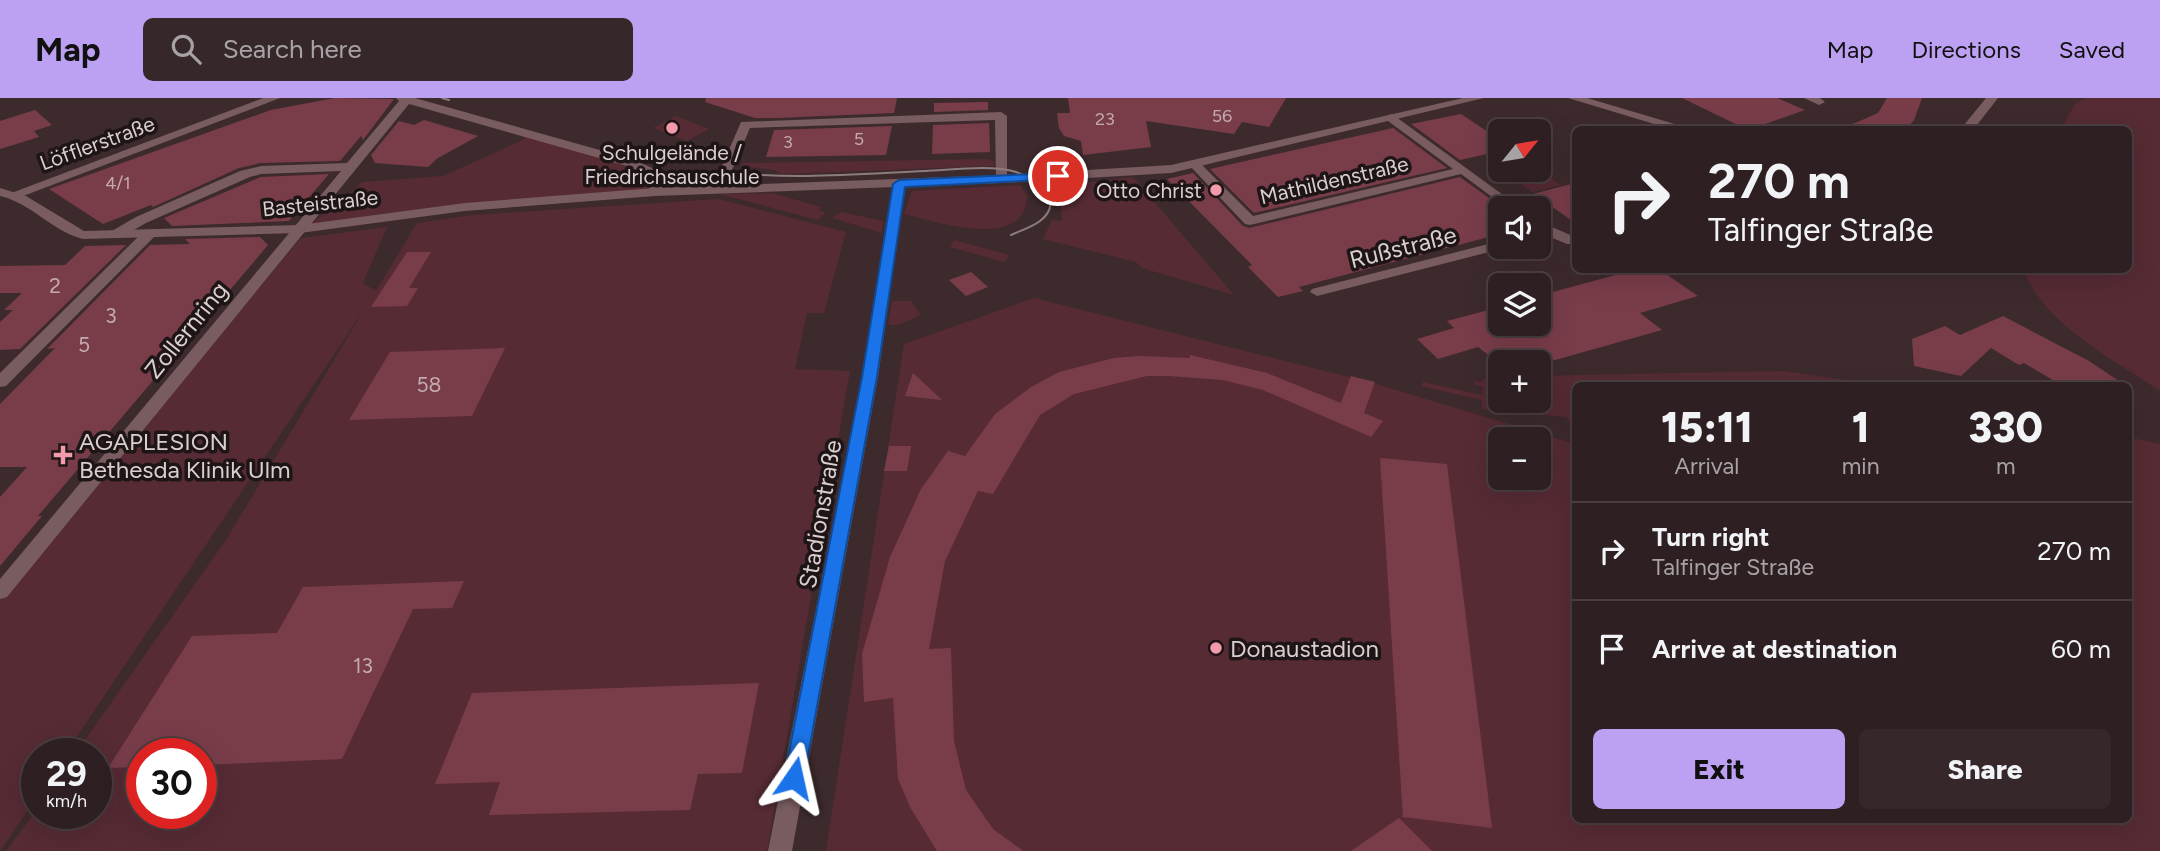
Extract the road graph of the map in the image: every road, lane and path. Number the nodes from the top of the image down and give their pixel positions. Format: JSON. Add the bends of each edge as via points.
{"nodes":[{"id":1,"x":274,"y":98,"type":"edge"},
{"id":2,"x":405,"y":98,"type":"edge"},
{"id":3,"x":1478,"y":98,"type":"edge"},
{"id":4,"x":1574,"y":98,"type":"edge"},
{"id":5,"x":1992,"y":98,"type":"edge"},
{"id":6,"x":1452,"y":101,"type":"edge"},
{"id":7,"x":1392,"y":118,"type":"junction"},
{"id":8,"x":1675,"y":126,"type":"edge"},
{"id":9,"x":1969,"y":126,"type":"edge"},
{"id":10,"x":1195,"y":165,"type":"junction"},
{"id":11,"x":351,"y":167,"type":"junction"},
{"id":12,"x":1463,"y":170,"type":"junction"},
{"id":13,"x":1002,"y":179,"type":"junction"},
{"id":14,"x":899,"y":184,"type":"junction"},
{"id":15,"x":718,"y":189,"type":"junction"},
{"id":16,"x":655,"y":192,"type":"junction"},
{"id":17,"x":7,"y":193,"type":"edge"},
{"id":18,"x":1499,"y":196,"type":"edge"},
{"id":19,"x":300,"y":229,"type":"junction"},
{"id":20,"x":149,"y":234,"type":"junction"},
{"id":21,"x":1551,"y":234,"type":"edge"},
{"id":22,"x":115,"y":235,"type":"junction"},
{"id":23,"x":1572,"y":242,"type":"dead end"},
{"id":24,"x":1488,"y":248,"type":"edge"},
{"id":25,"x":1317,"y":292,"type":"dead end"},
{"id":26,"x":0,"y":382,"type":"edge"},
{"id":27,"x":0,"y":592,"type":"edge"},
{"id":28,"x":780,"y":851,"type":"edge"}],
"edges":[{"from":1,"to":17,"type":"street","name":"Löfflerstraße"},
{"from":2,"to":11,"type":"street","name":"Zollernring"},
{"from":2,"to":16,"type":"street","via":[[631,163],[653,174],[658,184]]},
{"from":3,"to":6,"type":"street","name":"Basteistraße"},
{"from":4,"to":8,"type":"street"},
{"from":5,"to":9,"type":"street"},
{"from":6,"to":7,"type":"street","name":"Basteistraße"},
{"from":7,"to":10,"type":"street","name":"Basteistraße"},
{"from":7,"to":12,"type":"street"},
{"from":10,"to":12,"type":"street","name":"Mathildenstraße","via":[[1250,221]]},
{"from":10,"to":13,"type":"street","name":"Basteistraße"},
{"from":11,"to":19,"type":"street","name":"Zollernring"},
{"from":11,"to":22,"type":"street","via":[[245,174]]},
{"from":12,"to":18,"type":"street"},
{"from":13,"to":14,"type":"street","name":"Basteistraße"},
{"from":13,"to":15,"type":"street","via":[[1001,116],[758,124],[745,125]]},
{"from":14,"to":15,"type":"street","name":"Basteistraße"},
{"from":14,"to":28,"type":"street","name":"Stadionstraße","via":[[870,377]]},
{"from":15,"to":16,"type":"street","name":"Basteistraße"},
{"from":16,"to":19,"type":"street","name":"Basteistraße","via":[[465,206]]},
{"from":17,"to":22,"type":"street","name":"Basteistraße","via":[[67,231]]},
{"from":19,"to":20,"type":"street","name":"Basteistraße"},
{"from":19,"to":27,"type":"street","name":"Zollernring"},
{"from":20,"to":22,"type":"street","name":"Basteistraße"},
{"from":20,"to":26,"type":"street"},
{"from":21,"to":23,"type":"street"},
{"from":24,"to":25,"type":"street","name":"Rußstraße"}]}
